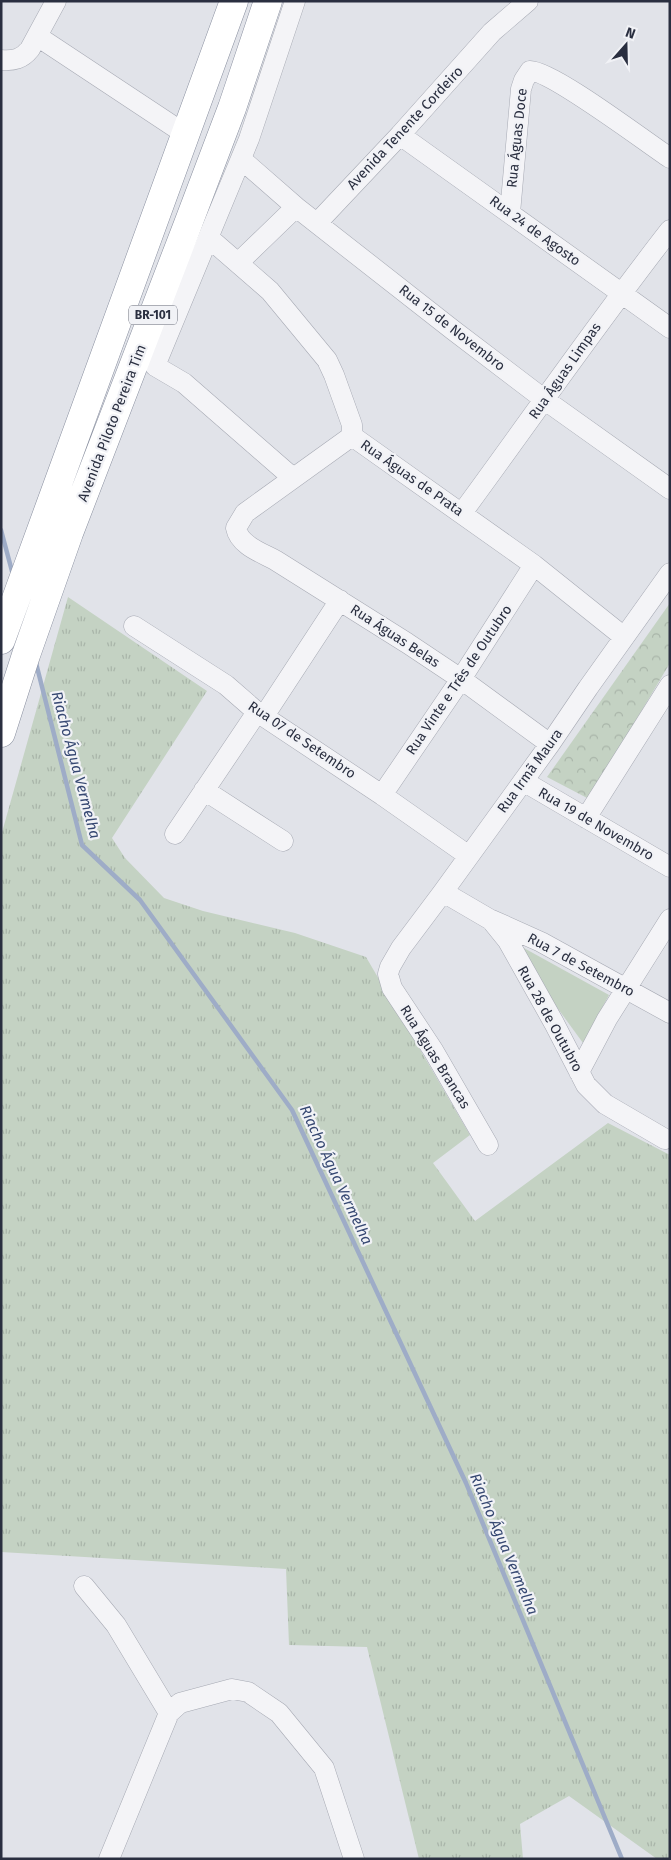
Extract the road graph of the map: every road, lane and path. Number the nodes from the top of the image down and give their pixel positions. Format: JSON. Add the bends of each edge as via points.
{"nodes":[{"id":1,"x":56,"y":1,"type":"edge"},
{"id":2,"x":234,"y":1,"type":"edge"},
{"id":3,"x":268,"y":1,"type":"edge"},
{"id":4,"x":295,"y":1,"type":"edge"},
{"id":5,"x":512,"y":1,"type":"edge"},
{"id":6,"x":528,"y":1,"type":"edge"},
{"id":7,"x":41,"y":29,"type":"junction"},
{"id":8,"x":492,"y":32,"type":"junction"},
{"id":9,"x":1,"y":60,"type":"edge"},
{"id":10,"x":185,"y":134,"type":"junction"},
{"id":11,"x":400,"y":135,"type":"junction"},
{"id":12,"x":670,"y":158,"type":"edge"},
{"id":13,"x":241,"y":159,"type":"junction"},
{"id":14,"x":296,"y":207,"type":"junction"},
{"id":15,"x":510,"y":213,"type":"junction"},
{"id":16,"x":317,"y":223,"type":"junction"},
{"id":17,"x":670,"y":230,"type":"edge"},
{"id":18,"x":209,"y":238,"type":"junction"},
{"id":19,"x":238,"y":263,"type":"junction"},
{"id":20,"x":621,"y":293,"type":"junction"},
{"id":21,"x":670,"y":328,"type":"edge"},
{"id":22,"x":545,"y":400,"type":"junction"},
{"id":23,"x":352,"y":436,"type":"junction"},
{"id":24,"x":293,"y":478,"type":"junction"},
{"id":25,"x":670,"y":489,"type":"edge"},
{"id":26,"x":462,"y":513,"type":"junction"},
{"id":27,"x":534,"y":565,"type":"junction"},
{"id":28,"x":670,"y":573,"type":"edge"},
{"id":29,"x":340,"y":600,"type":"junction"},
{"id":30,"x":134,"y":626,"type":"dead end"},
{"id":31,"x":624,"y":637,"type":"junction"},
{"id":32,"x":1,"y":640,"type":"edge"},
{"id":33,"x":461,"y":679,"type":"junction"},
{"id":34,"x":670,"y":685,"type":"edge"},
{"id":35,"x":260,"y":714,"type":"junction"},
{"id":36,"x":1,"y":733,"type":"edge"},
{"id":37,"x":550,"y":744,"type":"junction"},
{"id":38,"x":523,"y":781,"type":"junction"},
{"id":39,"x":204,"y":790,"type":"junction"},
{"id":40,"x":382,"y":794,"type":"junction"},
{"id":41,"x":586,"y":818,"type":"junction"},
{"id":42,"x":175,"y":834,"type":"dead end"},
{"id":43,"x":283,"y":841,"type":"dead end"},
{"id":44,"x":468,"y":856,"type":"junction"},
{"id":45,"x":670,"y":867,"type":"edge"},
{"id":46,"x":443,"y":892,"type":"junction"},
{"id":47,"x":670,"y":919,"type":"edge"},
{"id":48,"x":491,"y":920,"type":"junction"},
{"id":49,"x":390,"y":967,"type":"joint"},
{"id":50,"x":626,"y":989,"type":"junction"},
{"id":51,"x":670,"y":1014,"type":"edge"},
{"id":52,"x":580,"y":1072,"type":"junction"},
{"id":53,"x":665,"y":1139,"type":"dead end"},
{"id":54,"x":488,"y":1145,"type":"dead end"},
{"id":55,"x":84,"y":1586,"type":"dead end"},
{"id":56,"x":169,"y":1713,"type":"junction"},
{"id":57,"x":109,"y":1859,"type":"edge"},
{"id":58,"x":354,"y":1859,"type":"edge"}],
"edges":[{"from":1,"to":7,"type":"street"},
{"from":2,"to":10,"type":"highway","name":"Avenida Piloto Pereira Tim","number":"BR-101"},
{"from":3,"to":36,"type":"highway","name":"Avenida Piloto Pereira Tim","number":"BR-101","via":[[232,108],[69,533]]},
{"from":4,"to":13,"type":"street"},
{"from":5,"to":8,"type":"street","name":"Avenida Tenente Cordeiro"},
{"from":6,"to":8,"type":"street","name":"Avenida Tenente Cordeiro"},
{"from":7,"to":9,"type":"street","via":[[25,56]]},
{"from":7,"to":10,"type":"street"},
{"from":8,"to":11,"type":"street","name":"Avenida Tenente Cordeiro"},
{"from":10,"to":32,"type":"highway","name":"Avenida Piloto Pereira Tim","number":"BR-101"},
{"from":11,"to":15,"type":"street","name":"Rua 24 de Agosto"},
{"from":11,"to":16,"type":"street","name":"Avenida Tenente Cordeiro"},
{"from":12,"to":15,"type":"street","name":"Rua Águas Doce","via":[[561,83],[536,70],[530,71],[521,89]]},
{"from":13,"to":14,"type":"street","name":"Rua 15 de Novembro"},
{"from":13,"to":18,"type":"street"},
{"from":14,"to":16,"type":"street","name":"Rua 15 de Novembro"},
{"from":14,"to":19,"type":"street"},
{"from":15,"to":20,"type":"street","name":"Rua 24 de Agosto"},
{"from":16,"to":22,"type":"street","name":"Rua 15 de Novembro"},
{"from":17,"to":20,"type":"street","name":"Rua Águas Limpas"},
{"from":18,"to":19,"type":"street","name":"Rua Águas de Prata"},
{"from":18,"to":24,"type":"street","via":[[155,366],[184,383]]},
{"from":19,"to":23,"type":"street","name":"Rua Águas de Prata","via":[[270,291],[327,360],[352,425]]},
{"from":20,"to":21,"type":"street","name":"Rua 24 de Agosto"},
{"from":20,"to":22,"type":"street","name":"Rua Águas Limpas"},
{"from":22,"to":25,"type":"street","name":"Rua 15 de Novembro"},
{"from":22,"to":26,"type":"street","name":"Rua Águas Limpas"},
{"from":23,"to":24,"type":"street"},
{"from":23,"to":26,"type":"street","name":"Rua Águas de Prata"},
{"from":24,"to":29,"type":"street","name":"Rua Águas Belas","via":[[245,513],[236,528],[237,533],[256,550]]},
{"from":26,"to":27,"type":"street","name":"Rua Águas de Prata"},
{"from":27,"to":31,"type":"street","name":"Rua Águas de Prata"},
{"from":27,"to":33,"type":"street","name":"Rua Vinte e Três de Outubro"},
{"from":28,"to":31,"type":"street","name":"Rua Irmã Maura"},
{"from":29,"to":33,"type":"street","name":"Rua Águas Belas"},
{"from":29,"to":35,"type":"street"},
{"from":30,"to":35,"type":"street","name":"Rua 07 de Setembro","via":[[226,684]]},
{"from":31,"to":37,"type":"street","name":"Rua Irmã Maura"},
{"from":33,"to":37,"type":"street","name":"Rua Águas Belas"},
{"from":33,"to":40,"type":"street","name":"Rua Vinte e Três de Outubro"},
{"from":34,"to":41,"type":"street"},
{"from":35,"to":39,"type":"street"},
{"from":35,"to":40,"type":"street","name":"Rua 07 de Setembro"},
{"from":37,"to":38,"type":"street","name":"Rua Irmã Maura"},
{"from":38,"to":41,"type":"street","name":"Rua 19 de Novembro"},
{"from":38,"to":44,"type":"street","name":"Rua Irmã Maura"},
{"from":39,"to":42,"type":"street"},
{"from":39,"to":43,"type":"street"},
{"from":40,"to":44,"type":"street","name":"Rua 07 de Setembro"},
{"from":41,"to":45,"type":"street","name":"Rua 19 de Novembro"},
{"from":44,"to":46,"type":"street","name":"Rua Irmã Maura"},
{"from":46,"to":48,"type":"street","name":"Rua 28 de Outubro"},
{"from":46,"to":49,"type":"street","name":"Rua Irmã Maura"},
{"from":47,"to":50,"type":"street"},
{"from":48,"to":50,"type":"street","name":"Rua 7 de Setembro","via":[[542,942]]},
{"from":48,"to":52,"type":"street","name":"Rua 28 de Outubro","via":[[508,941]]},
{"from":49,"to":54,"type":"street","name":"Rua Águas Brancas","via":[[392,988],[433,1050]]},
{"from":50,"to":51,"type":"street","name":"Rua 7 de Setembro"},
{"from":50,"to":52,"type":"street"},
{"from":52,"to":53,"type":"street","name":"Rua 28 de Outubro","via":[[586,1085],[605,1104]]},
{"from":55,"to":56,"type":"street","via":[[116,1625]]},
{"from":56,"to":57,"type":"street"},
{"from":56,"to":58,"type":"street","via":[[180,1703],[232,1689],[248,1692],[279,1713],[324,1768]]}]}
